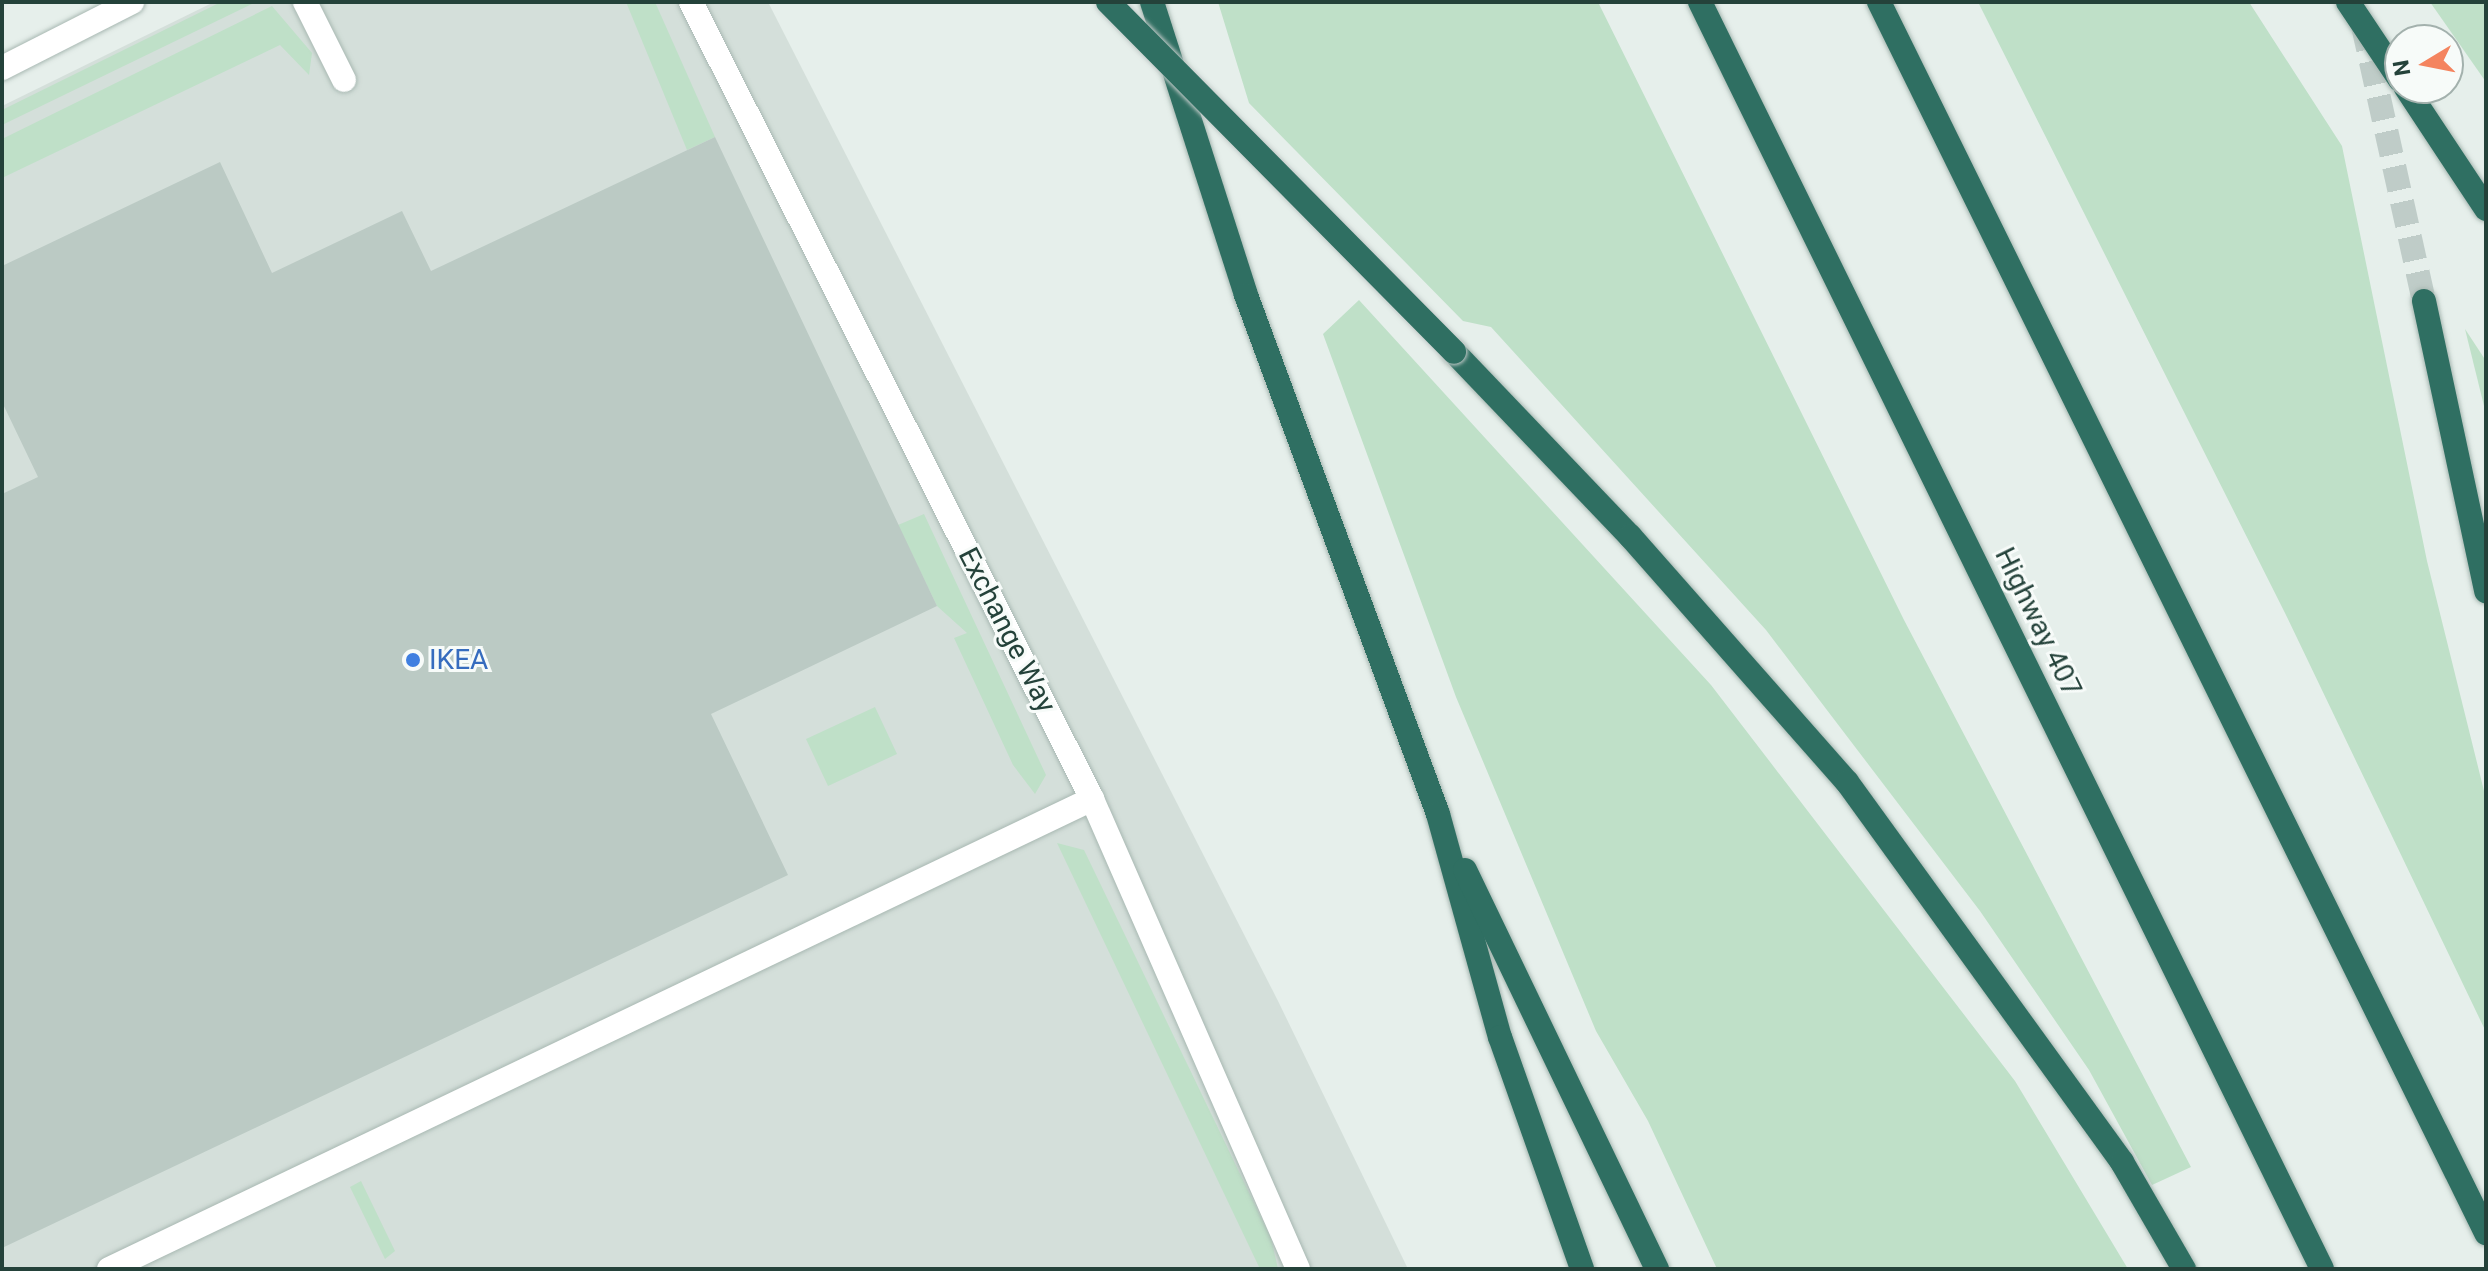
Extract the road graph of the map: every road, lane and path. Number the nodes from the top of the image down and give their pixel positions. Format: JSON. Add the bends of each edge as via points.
{"nodes":[{"id":1,"x":132,"y":2,"type":"edge"},
{"id":2,"x":305,"y":2,"type":"edge"},
{"id":3,"x":691,"y":2,"type":"edge"},
{"id":4,"x":1108,"y":2,"type":"edge"},
{"id":5,"x":1152,"y":2,"type":"edge"},
{"id":6,"x":1700,"y":2,"type":"edge"},
{"id":7,"x":1879,"y":2,"type":"edge"},
{"id":8,"x":2348,"y":2,"type":"edge"},
{"id":9,"x":2384,"y":56,"type":"edge"},
{"id":10,"x":2,"y":68,"type":"edge"},
{"id":11,"x":344,"y":80,"type":"dead end"},
{"id":12,"x":2417,"y":104,"type":"edge"},
{"id":13,"x":2486,"y":209,"type":"edge"},
{"id":14,"x":2424,"y":301,"type":"tunnel mouth"},
{"id":15,"x":2486,"y":591,"type":"edge"},
{"id":16,"x":1092,"y":799,"type":"junction"},
{"id":17,"x":1438,"y":814,"type":"junction"},
{"id":18,"x":2486,"y":1233,"type":"edge"},
{"id":19,"x":109,"y":1269,"type":"edge"},
{"id":20,"x":1298,"y":1269,"type":"edge"},
{"id":21,"x":1582,"y":1269,"type":"edge"},
{"id":22,"x":1657,"y":1269,"type":"edge"},
{"id":23,"x":2184,"y":1269,"type":"edge"},
{"id":24,"x":2322,"y":1269,"type":"edge"}],
"edges":[{"from":1,"to":10,"type":"street"},
{"from":2,"to":11,"type":"street"},
{"from":3,"to":16,"type":"street","name":"Exchange Way"},
{"from":4,"to":23,"type":"highway","bridge":true,"via":[[1630,536],[1847,782],[2122,1162]]},
{"from":5,"to":17,"type":"highway","via":[[1246,295]]},
{"from":6,"to":24,"type":"highway","name":"Highway 407"},
{"from":7,"to":18,"type":"highway"},
{"from":8,"to":9,"type":"highway"},
{"from":12,"to":13,"type":"highway"},
{"from":14,"to":15,"type":"highway"},
{"from":16,"to":19,"type":"street"},
{"from":16,"to":20,"type":"street","name":"Exchange Way"},
{"from":17,"to":21,"type":"highway","via":[[1500,1037]]},
{"from":17,"to":22,"type":"highway"}]}
